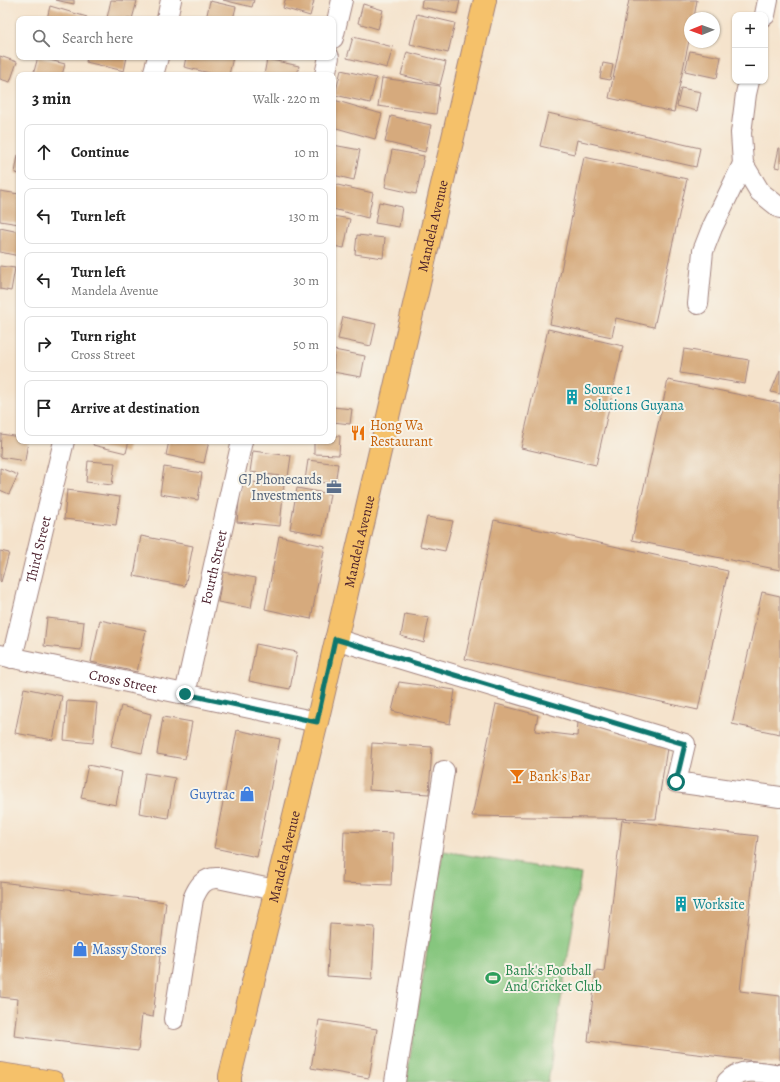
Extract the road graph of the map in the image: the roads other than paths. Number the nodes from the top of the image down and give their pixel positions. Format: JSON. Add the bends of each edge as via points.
{"nodes":[{"id":1,"x":171,"y":0,"type":"edge"},
{"id":2,"x":342,"y":0,"type":"edge"},
{"id":3,"x":485,"y":0,"type":"edge"},
{"id":4,"x":768,"y":0,"type":"edge"},
{"id":5,"x":766,"y":12,"type":"edge"},
{"id":6,"x":168,"y":16,"type":"edge"},
{"id":7,"x":336,"y":25,"type":"edge"},
{"id":8,"x":157,"y":60,"type":"edge"},
{"id":9,"x":328,"y":60,"type":"edge"},
{"id":10,"x":154,"y":72,"type":"edge"},
{"id":11,"x":326,"y":72,"type":"edge"},
{"id":12,"x":748,"y":84,"type":"edge"},
{"id":13,"x":743,"y":164,"type":"junction"},
{"id":14,"x":780,"y":208,"type":"edge"},
{"id":15,"x":698,"y":304,"type":"dead end"},
{"id":16,"x":63,"y":444,"type":"edge"},
{"id":17,"x":241,"y":444,"type":"edge"},
{"id":18,"x":335,"y":639,"type":"junction"},
{"id":19,"x":6,"y":656,"type":"edge"},
{"id":20,"x":185,"y":694,"type":"junction"},
{"id":21,"x":317,"y":722,"type":"junction"},
{"id":22,"x":444,"y":771,"type":"dead end"},
{"id":23,"x":780,"y":797,"type":"edge"},
{"id":24,"x":276,"y":890,"type":"junction"},
{"id":25,"x":174,"y":1019,"type":"dead end"},
{"id":26,"x":0,"y":1074,"type":"edge"},
{"id":27,"x":780,"y":1075,"type":"edge"},
{"id":28,"x":227,"y":1080,"type":"edge"},
{"id":29,"x":53,"y":1082,"type":"edge"},
{"id":30,"x":395,"y":1082,"type":"edge"},
{"id":31,"x":727,"y":1082,"type":"edge"}],
"edges":[{"from":1,"to":6,"type":"street"},
{"from":2,"to":7,"type":"street"},
{"from":3,"to":18,"type":"main road","name":"Mandela Avenue"},
{"from":4,"to":5,"type":"street"},
{"from":8,"to":10,"type":"street"},
{"from":9,"to":11,"type":"street"},
{"from":12,"to":13,"type":"street","via":[[742,133]]},
{"from":13,"to":14,"type":"street","via":[[760,192]]},
{"from":13,"to":15,"type":"street","via":[[703,251]]},
{"from":16,"to":19,"type":"street","name":"Third Street"},
{"from":17,"to":20,"type":"street","name":"Fourth Street"},
{"from":18,"to":21,"type":"main road","name":"Mandela Avenue"},
{"from":18,"to":23,"type":"street","via":[[685,744],[676,782]]},
{"from":19,"to":20,"type":"street","name":"Cross Street"},
{"from":20,"to":21,"type":"street","name":"Cross Street"},
{"from":21,"to":24,"type":"main road","name":"Mandela Avenue"},
{"from":22,"to":30,"type":"street"},
{"from":24,"to":25,"type":"street","via":[[218,878],[210,879],[196,891]]},
{"from":24,"to":28,"type":"main road","name":"Mandela Avenue"},
{"from":26,"to":29,"type":"main road"},
{"from":27,"to":31,"type":"street","via":[[743,1072]]}]}
